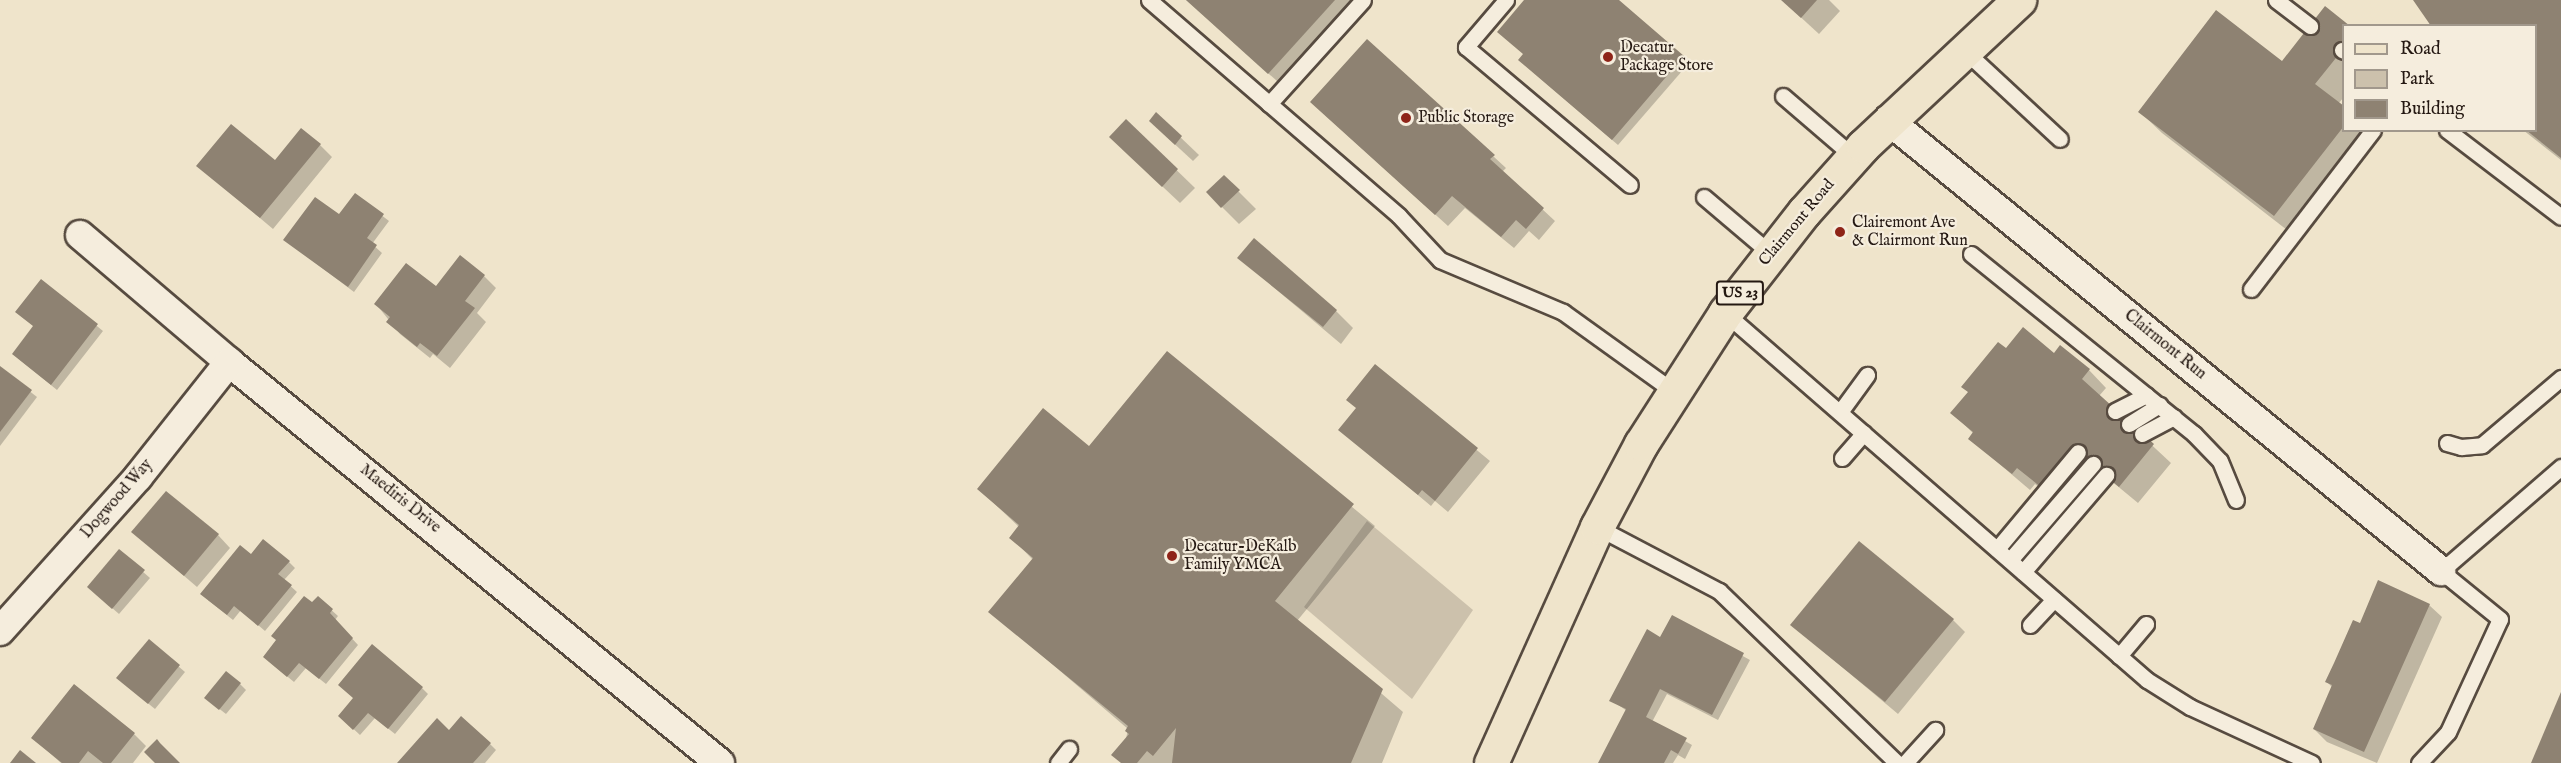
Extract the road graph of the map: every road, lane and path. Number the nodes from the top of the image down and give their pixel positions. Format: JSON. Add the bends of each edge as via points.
{"nodes":[{"id":1,"x":1149,"y":0,"type":"edge"},
{"id":2,"x":1363,"y":0,"type":"edge"},
{"id":3,"x":1506,"y":0,"type":"edge"},
{"id":4,"x":2019,"y":0,"type":"edge"},
{"id":5,"x":2276,"y":0,"type":"edge"},
{"id":6,"x":2310,"y":26,"type":"dead end"},
{"id":7,"x":1963,"y":49,"type":"junction"},
{"id":8,"x":1783,"y":96,"type":"dead end"},
{"id":9,"x":1269,"y":104,"type":"junction"},
{"id":10,"x":1888,"y":120,"type":"junction"},
{"id":11,"x":2371,"y":132,"type":"edge"},
{"id":12,"x":2450,"y":132,"type":"edge"},
{"id":13,"x":2060,"y":139,"type":"dead end"},
{"id":14,"x":1854,"y":157,"type":"junction"},
{"id":15,"x":1630,"y":185,"type":"dead end"},
{"id":16,"x":1704,"y":197,"type":"dead end"},
{"id":17,"x":2561,"y":217,"type":"edge"},
{"id":18,"x":80,"y":235,"type":"dead end"},
{"id":19,"x":1770,"y":253,"type":"junction"},
{"id":20,"x":1971,"y":254,"type":"dead end"},
{"id":21,"x":2251,"y":289,"type":"dead end"},
{"id":22,"x":1725,"y":313,"type":"junction"},
{"id":23,"x":229,"y":362,"type":"junction"},
{"id":24,"x":1867,"y":375,"type":"dead end"},
{"id":25,"x":2561,"y":378,"type":"edge"},
{"id":26,"x":1673,"y":391,"type":"junction"},
{"id":27,"x":2146,"y":395,"type":"junction"},
{"id":28,"x":2159,"y":405,"type":"junction"},
{"id":29,"x":2115,"y":411,"type":"dead end"},
{"id":30,"x":1840,"y":412,"type":"junction"},
{"id":31,"x":2174,"y":417,"type":"junction"},
{"id":32,"x":2129,"y":424,"type":"dead end"},
{"id":33,"x":1863,"y":433,"type":"junction"},
{"id":34,"x":2142,"y":434,"type":"dead end"},
{"id":35,"x":2447,"y":443,"type":"dead end"},
{"id":36,"x":2078,"y":452,"type":"dead end"},
{"id":37,"x":1842,"y":458,"type":"dead end"},
{"id":38,"x":2093,"y":464,"type":"dead end"},
{"id":39,"x":2561,"y":467,"type":"edge"},
{"id":40,"x":2106,"y":475,"type":"dead end"},
{"id":41,"x":2236,"y":500,"type":"dead end"},
{"id":42,"x":1597,"y":527,"type":"junction"},
{"id":43,"x":1997,"y":549,"type":"junction"},
{"id":44,"x":2010,"y":560,"type":"junction"},
{"id":45,"x":2441,"y":570,"type":"junction"},
{"id":46,"x":2023,"y":572,"type":"junction"},
{"id":47,"x":2054,"y":599,"type":"junction"},
{"id":48,"x":2146,"y":624,"type":"dead end"},
{"id":49,"x":2030,"y":625,"type":"dead end"},
{"id":50,"x":0,"y":631,"type":"edge"},
{"id":51,"x":2119,"y":656,"type":"junction"},
{"id":52,"x":1935,"y":730,"type":"dead end"},
{"id":53,"x":1069,"y":749,"type":"dead end"},
{"id":54,"x":720,"y":763,"type":"edge"},
{"id":55,"x":1058,"y":763,"type":"edge"},
{"id":56,"x":1491,"y":763,"type":"edge"},
{"id":57,"x":1897,"y":763,"type":"edge"},
{"id":58,"x":1905,"y":763,"type":"edge"},
{"id":59,"x":2312,"y":763,"type":"edge"},
{"id":60,"x":2419,"y":763,"type":"edge"}],
"edges":[{"from":1,"to":9,"type":"lane"},
{"from":2,"to":9,"type":"lane"},
{"from":3,"to":15,"type":"lane","via":[[1466,47]]},
{"from":4,"to":7,"type":"main road","name":"Clairmont Road","number":"US 23"},
{"from":5,"to":6,"type":"lane"},
{"from":7,"to":10,"type":"main road","name":"Clairmont Road","number":"US 23"},
{"from":7,"to":13,"type":"lane"},
{"from":8,"to":14,"type":"lane"},
{"from":9,"to":26,"type":"lane","via":[[1399,216],[1440,260],[1563,312]]},
{"from":10,"to":14,"type":"main road","name":"Clairmont Road","number":"US 23"},
{"from":10,"to":45,"type":"street","name":"Clairmont Run"},
{"from":11,"to":21,"type":"lane"},
{"from":12,"to":17,"type":"lane"},
{"from":14,"to":19,"type":"main road","name":"Clairmont Road","number":"US 23"},
{"from":16,"to":19,"type":"lane"},
{"from":18,"to":23,"type":"street","name":"Maediris Drive"},
{"from":19,"to":22,"type":"main road","name":"Clairmont Road","number":"US 23"},
{"from":20,"to":27,"type":"lane"},
{"from":22,"to":26,"type":"main road","name":"Clairmont Road","number":"US 23"},
{"from":22,"to":30,"type":"lane"},
{"from":23,"to":50,"type":"street","name":"Dogwood Way","via":[[138,477]]},
{"from":23,"to":54,"type":"street","name":"Maediris Drive"},
{"from":24,"to":30,"type":"lane"},
{"from":25,"to":35,"type":"lane","via":[[2482,445],[2462,447]]},
{"from":26,"to":42,"type":"main road","name":"Clairmont Road","number":"US 23"},
{"from":27,"to":28,"type":"lane"},
{"from":27,"to":29,"type":"lane"},
{"from":28,"to":31,"type":"lane"},
{"from":28,"to":32,"type":"lane"},
{"from":30,"to":33,"type":"lane"},
{"from":31,"to":34,"type":"lane"},
{"from":31,"to":41,"type":"lane","via":[[2220,461]]},
{"from":33,"to":37,"type":"lane"},
{"from":33,"to":43,"type":"lane"},
{"from":36,"to":43,"type":"lane"},
{"from":38,"to":44,"type":"lane"},
{"from":39,"to":45,"type":"lane"},
{"from":40,"to":46,"type":"lane"},
{"from":42,"to":56,"type":"main road","name":"Clairmont Road","number":"US 23"},
{"from":42,"to":57,"type":"lane","via":[[1719,591]]},
{"from":43,"to":44,"type":"lane"},
{"from":44,"to":46,"type":"lane"},
{"from":45,"to":60,"type":"lane","via":[[2500,619],[2448,732]]},
{"from":46,"to":47,"type":"lane"},
{"from":47,"to":49,"type":"lane"},
{"from":47,"to":51,"type":"lane"},
{"from":48,"to":51,"type":"lane"},
{"from":51,"to":59,"type":"lane","via":[[2147,680],[2190,707]]},
{"from":52,"to":58,"type":"lane"},
{"from":53,"to":55,"type":"lane"}]}
